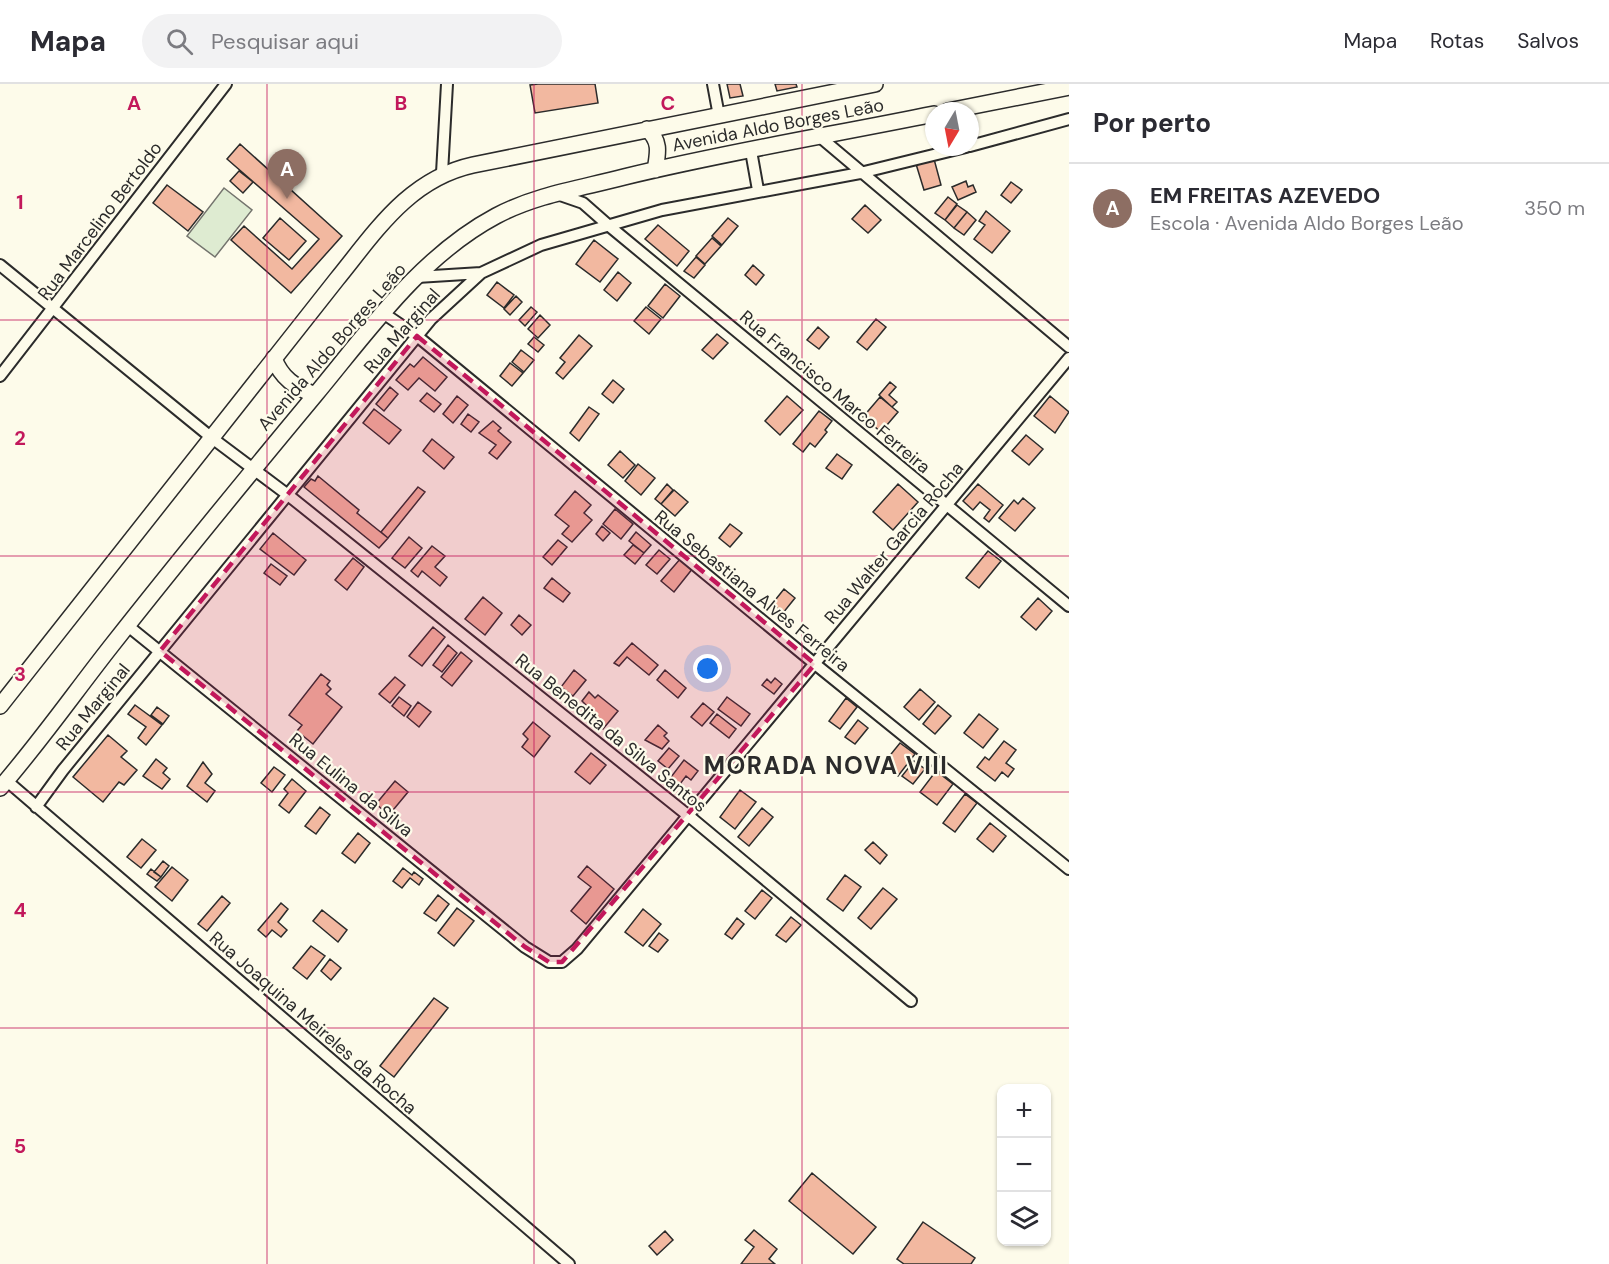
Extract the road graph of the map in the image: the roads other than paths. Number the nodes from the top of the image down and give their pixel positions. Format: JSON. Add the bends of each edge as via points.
{"nodes":[{"id":1,"x":226,"y":84,"type":"edge"},
{"id":2,"x":447,"y":84,"type":"edge"},
{"id":3,"x":712,"y":84,"type":"edge"},
{"id":4,"x":875,"y":84,"type":"edge"},
{"id":5,"x":1069,"y":87,"type":"edge"},
{"id":6,"x":979,"y":105,"type":"edge"},
{"id":7,"x":719,"y":116,"type":"junction"},
{"id":8,"x":925,"y":116,"type":"edge"},
{"id":9,"x":1069,"y":119,"type":"edge"},
{"id":10,"x":647,"y":129,"type":"junction"},
{"id":11,"x":820,"y":137,"type":"junction"},
{"id":12,"x":979,"y":143,"type":"edge"},
{"id":13,"x":751,"y":151,"type":"junction"},
{"id":14,"x":928,"y":156,"type":"edge"},
{"id":15,"x":655,"y":170,"type":"junction"},
{"id":16,"x":442,"y":173,"type":"junction"},
{"id":17,"x":860,"y":173,"type":"junction"},
{"id":18,"x":758,"y":190,"type":"junction"},
{"id":19,"x":557,"y":194,"type":"junction"},
{"id":20,"x":608,"y":225,"type":"junction"},
{"id":21,"x":0,"y":265,"type":"edge"},
{"id":22,"x":481,"y":273,"type":"junction"},
{"id":23,"x":417,"y":277,"type":"junction"},
{"id":24,"x":54,"y":308,"type":"junction"},
{"id":25,"x":384,"y":313,"type":"junction"},
{"id":26,"x":417,"y":336,"type":"junction"},
{"id":27,"x":1069,"y":348,"type":"edge"},
{"id":28,"x":274,"y":358,"type":"junction"},
{"id":29,"x":1069,"y":358,"type":"edge"},
{"id":30,"x":0,"y":376,"type":"edge"},
{"id":31,"x":315,"y":395,"type":"junction"},
{"id":32,"x":212,"y":438,"type":"junction"},
{"id":33,"x":254,"y":470,"type":"junction"},
{"id":34,"x":288,"y":495,"type":"junction"},
{"id":35,"x":946,"y":506,"type":"junction"},
{"id":36,"x":1069,"y":606,"type":"edge"},
{"id":37,"x":128,"y":626,"type":"junction"},
{"id":38,"x":160,"y":651,"type":"junction"},
{"id":39,"x":815,"y":664,"type":"junction"},
{"id":40,"x":0,"y":706,"type":"edge"},
{"id":41,"x":3,"y":784,"type":"edge"},
{"id":42,"x":36,"y":807,"type":"junction"},
{"id":43,"x":690,"y":817,"type":"junction"},
{"id":44,"x":1069,"y":869,"type":"edge"},
{"id":45,"x":556,"y":963,"type":"joint"},
{"id":46,"x":911,"y":1001,"type":"dead end"},
{"id":47,"x":569,"y":1264,"type":"edge"}],
"edges":[{"from":1,"to":24,"type":"street","name":"Rua Marcelino Bertoldo"},
{"from":2,"to":16,"type":"street"},
{"from":3,"to":7,"type":"street"},
{"from":4,"to":7,"type":"street","name":"Avenida Aldo Borges Leão"},
{"from":5,"to":6,"type":"street"},
{"from":7,"to":10,"type":"street","name":"Avenida Aldo Borges Leão"},
{"from":8,"to":11,"type":"street","name":"Avenida Aldo Borges Leão"},
{"from":9,"to":12,"type":"street","name":"Rua Marginal"},
{"from":10,"to":15,"type":"street","via":[[658,144]]},
{"from":10,"to":16,"type":"street","name":"Avenida Aldo Borges Leão"},
{"from":11,"to":13,"type":"street","name":"Avenida Aldo Borges Leão"},
{"from":11,"to":17,"type":"street"},
{"from":13,"to":15,"type":"street","name":"Avenida Aldo Borges Leão"},
{"from":13,"to":18,"type":"street"},
{"from":14,"to":17,"type":"street","name":"Rua Marginal"},
{"from":15,"to":19,"type":"street","name":"Avenida Aldo Borges Leão"},
{"from":16,"to":28,"type":"street","name":"Avenida Aldo Borges Leão","via":[[408,195],[384,221]]},
{"from":17,"to":18,"type":"street","name":"Rua Marginal"},
{"from":17,"to":27,"type":"street"},
{"from":18,"to":20,"type":"street","name":"Rua Marginal"},
{"from":19,"to":20,"type":"street","name":"Rua Francisco Marco Ferreira","via":[[584,203]]},
{"from":19,"to":23,"type":"street","name":"Avenida Aldo Borges Leão","via":[[521,205],[472,230]]},
{"from":20,"to":22,"type":"street","name":"Rua Marginal","via":[[541,245]]},
{"from":20,"to":35,"type":"street","name":"Rua Francisco Marco Ferreira"},
{"from":21,"to":24,"type":"street","name":"Rua Benedita da Silva Santos"},
{"from":22,"to":23,"type":"street"},
{"from":22,"to":26,"type":"street","name":"Rua Marginal","via":[[446,303]]},
{"from":23,"to":25,"type":"street","name":"Avenida Aldo Borges Leão"},
{"from":24,"to":30,"type":"street","name":"Rua Marcelino Bertoldo"},
{"from":24,"to":32,"type":"street","name":"Rua Benedita da Silva Santos"},
{"from":25,"to":26,"type":"street","name":"Rua Sebastiana Alves Ferreira"},
{"from":25,"to":31,"type":"street","name":"Avenida Aldo Borges Leão"},
{"from":26,"to":34,"type":"street","name":"Rua Marginal"},
{"from":26,"to":39,"type":"street","name":"Rua Sebastiana Alves Ferreira"},
{"from":28,"to":31,"type":"street","via":[[286,379]]},
{"from":28,"to":32,"type":"street","name":"Avenida Aldo Borges Leão"},
{"from":29,"to":35,"type":"street","name":"Rua Walter Garcia Rocha"},
{"from":31,"to":33,"type":"street","name":"Avenida Aldo Borges Leão"},
{"from":32,"to":33,"type":"street","name":"Rua Benedita da Silva Santos"},
{"from":32,"to":40,"type":"street","name":"Avenida Aldo Borges Leão"},
{"from":33,"to":34,"type":"street","name":"Rua Benedita da Silva Santos"},
{"from":33,"to":37,"type":"street","name":"Avenida Aldo Borges Leão"},
{"from":34,"to":38,"type":"street","name":"Rua Marginal"},
{"from":34,"to":43,"type":"street","name":"Rua Benedita da Silva Santos"},
{"from":35,"to":36,"type":"street","name":"Rua Francisco Marco Ferreira"},
{"from":35,"to":39,"type":"street","name":"Rua Walter Garcia Rocha"},
{"from":37,"to":38,"type":"street","name":"Rua Eulina da Silva"},
{"from":37,"to":41,"type":"street","name":"Avenida Aldo Borges Leão"},
{"from":38,"to":42,"type":"street","name":"Rua Marginal"},
{"from":38,"to":45,"type":"street","name":"Rua Eulina da Silva","via":[[508,934],[538,957]]},
{"from":39,"to":43,"type":"street","name":"Rua Walter Garcia Rocha"},
{"from":39,"to":44,"type":"street","name":"Rua Sebastiana Alves Ferreira"},
{"from":41,"to":42,"type":"street","name":"Rua Joaquina Meireles da Rocha"},
{"from":42,"to":47,"type":"street","name":"Rua Joaquina Meireles da Rocha"},
{"from":43,"to":45,"type":"street","name":"Rua Walter Garcia Rocha","via":[[567,960]]},
{"from":43,"to":46,"type":"street","name":"Rua Benedita da Silva Santos"}]}
